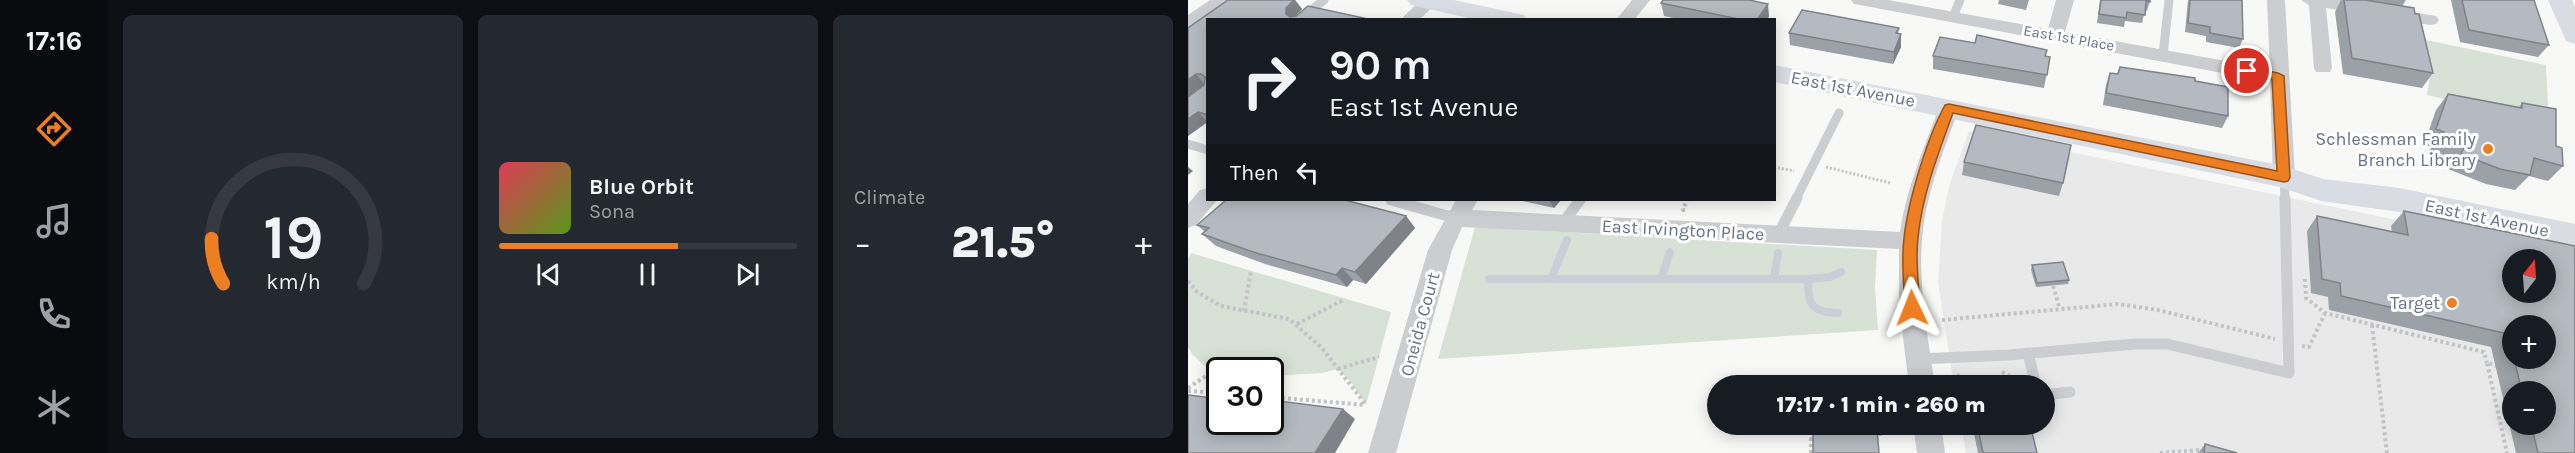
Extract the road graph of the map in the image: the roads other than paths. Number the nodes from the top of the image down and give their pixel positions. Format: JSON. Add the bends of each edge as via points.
{"nodes":[{"id":1,"x":1221,"y":0,"type":"edge"},
{"id":2,"x":1324,"y":0,"type":"edge"},
{"id":3,"x":1641,"y":0,"type":"edge"},
{"id":4,"x":1860,"y":0,"type":"edge"},
{"id":5,"x":1960,"y":0,"type":"edge"},
{"id":6,"x":2065,"y":0,"type":"edge"},
{"id":7,"x":2169,"y":0,"type":"edge"},
{"id":8,"x":2276,"y":0,"type":"edge"},
{"id":9,"x":2427,"y":0,"type":"edge"},
{"id":10,"x":2560,"y":0,"type":"edge"},
{"id":11,"x":1426,"y":1,"type":"edge"},
{"id":12,"x":2313,"y":1,"type":"edge"},
{"id":13,"x":1953,"y":17,"type":"junction"},
{"id":14,"x":1302,"y":18,"type":"edge"},
{"id":15,"x":1410,"y":18,"type":"edge"},
{"id":16,"x":1509,"y":18,"type":"edge"},
{"id":17,"x":1626,"y":18,"type":"edge"},
{"id":18,"x":1188,"y":23,"type":"edge"},
{"id":19,"x":2055,"y":36,"type":"junction"},
{"id":20,"x":2575,"y":36,"type":"edge"},
{"id":21,"x":2163,"y":55,"type":"junction"},
{"id":22,"x":2323,"y":68,"type":"dead end"},
{"id":23,"x":1776,"y":73,"type":"edge"},
{"id":24,"x":2278,"y":76,"type":"junction"},
{"id":25,"x":1949,"y":108,"type":"junction"},
{"id":26,"x":1839,"y":113,"type":"dead end"},
{"id":27,"x":1188,"y":144,"type":"edge"},
{"id":28,"x":1206,"y":149,"type":"edge"},
{"id":29,"x":2284,"y":177,"type":"junction"},
{"id":30,"x":1206,"y":198,"type":"edge"},
{"id":31,"x":1400,"y":201,"type":"edge"},
{"id":32,"x":1579,"y":201,"type":"edge"},
{"id":33,"x":1461,"y":208,"type":"edge"},
{"id":34,"x":1188,"y":219,"type":"edge"},
{"id":35,"x":1563,"y":223,"type":"junction"},
{"id":36,"x":1778,"y":235,"type":"junction"},
{"id":37,"x":2575,"y":237,"type":"edge"},
{"id":38,"x":1910,"y":241,"type":"junction"},
{"id":39,"x":2028,"y":353,"type":"junction"},
{"id":40,"x":1919,"y":359,"type":"junction"},
{"id":41,"x":1921,"y":375,"type":"edge"},
{"id":42,"x":2033,"y":375,"type":"edge"},
{"id":43,"x":2070,"y":392,"type":"dead end"},
{"id":44,"x":2055,"y":394,"type":"edge"},
{"id":45,"x":1929,"y":435,"type":"edge"},
{"id":46,"x":1382,"y":453,"type":"edge"},
{"id":47,"x":1931,"y":453,"type":"edge"}],
"edges":[{"from":1,"to":18,"type":"street"},
{"from":2,"to":14,"type":"lane"},
{"from":3,"to":17,"type":"street"},
{"from":4,"to":13,"type":"street","name":"East 1st Place"},
{"from":5,"to":13,"type":"lane"},
{"from":6,"to":19,"type":"street"},
{"from":7,"to":21,"type":"lane"},
{"from":8,"to":24,"type":"street"},
{"from":9,"to":12,"type":"street","via":[[2431,27]]},
{"from":10,"to":20,"type":"street"},
{"from":11,"to":15,"type":"street"},
{"from":11,"to":16,"type":"street"},
{"from":12,"to":22,"type":"street"},
{"from":13,"to":19,"type":"street","name":"East 1st Place"},
{"from":19,"to":21,"type":"street","name":"East 1st Place"},
{"from":21,"to":24,"type":"street","name":"East 1st Place"},
{"from":23,"to":25,"type":"street","name":"East 1st Avenue"},
{"from":24,"to":29,"type":"street"},
{"from":25,"to":29,"type":"street","name":"East 1st Avenue"},
{"from":25,"to":38,"type":"street","via":[[1923,179]]},
{"from":26,"to":36,"type":"lane"},
{"from":27,"to":28,"type":"lane"},
{"from":29,"to":37,"type":"street","name":"East 1st Avenue","via":[[2306,187],[2399,200]]},
{"from":29,"to":39,"type":"lane","via":[[2289,373],[2167,344]]},
{"from":30,"to":34,"type":"street"},
{"from":31,"to":33,"type":"lane"},
{"from":32,"to":35,"type":"lane"},
{"from":33,"to":35,"type":"street","name":"East Irvington Place"},
{"from":33,"to":46,"type":"street","name":"Oneida Court","via":[[1440,250]]},
{"from":35,"to":36,"type":"street","name":"East Irvington Place"},
{"from":36,"to":38,"type":"street","name":"East Irvington Place"},
{"from":38,"to":40,"type":"street","via":[[1912,308]]},
{"from":39,"to":40,"type":"lane"},
{"from":39,"to":42,"type":"lane"},
{"from":40,"to":41,"type":"street"},
{"from":43,"to":44,"type":"lane"},
{"from":45,"to":47,"type":"street"}]}
